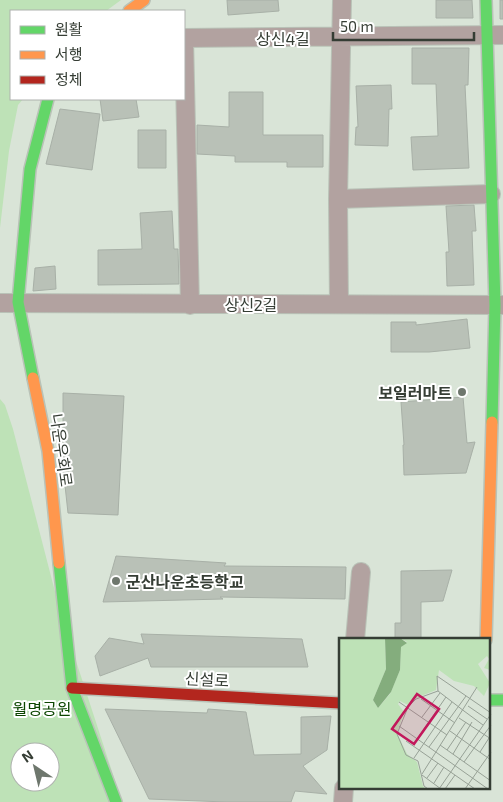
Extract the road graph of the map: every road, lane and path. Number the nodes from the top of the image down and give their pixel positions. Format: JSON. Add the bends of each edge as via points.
{"nodes":[{"id":1,"x":144,"y":0,"type":"edge"},
{"id":2,"x":342,"y":0,"type":"edge"},
{"id":3,"x":486,"y":0,"type":"edge"},
{"id":4,"x":130,"y":10,"type":"edge"},
{"id":5,"x":494,"y":35,"type":"edge"},
{"id":6,"x":341,"y":37,"type":"junction"},
{"id":7,"x":185,"y":38,"type":"edge"},
{"id":8,"x":185,"y":82,"type":"edge"},
{"id":9,"x":48,"y":100,"type":"edge"},
{"id":10,"x":491,"y":194,"type":"junction"},
{"id":11,"x":338,"y":199,"type":"junction"},
{"id":12,"x":18,"y":302,"type":"junction"},
{"id":13,"x":0,"y":303,"type":"edge"},
{"id":14,"x":339,"y":304,"type":"junction"},
{"id":15,"x":190,"y":305,"type":"junction"},
{"id":16,"x":499,"y":305,"type":"edge"},
{"id":17,"x":361,"y":572,"type":"dead end"},
{"id":18,"x":355,"y":638,"type":"edge"},
{"id":19,"x":486,"y":638,"type":"edge"},
{"id":20,"x":72,"y":688,"type":"junction"},
{"id":21,"x":490,"y":700,"type":"edge"},
{"id":22,"x":503,"y":700,"type":"edge"},
{"id":23,"x":339,"y":703,"type":"edge"},
{"id":24,"x":116,"y":802,"type":"edge"}],
"edges":[{"from":1,"to":4,"type":"street"},
{"from":2,"to":6,"type":"street"},
{"from":3,"to":5,"type":"street"},
{"from":5,"to":6,"type":"street","name":"상신4길"},
{"from":5,"to":10,"type":"street"},
{"from":6,"to":7,"type":"street","name":"상신4길"},
{"from":6,"to":11,"type":"street"},
{"from":8,"to":15,"type":"street"},
{"from":9,"to":12,"type":"street","name":"나운우회로","via":[[30,169]]},
{"from":10,"to":11,"type":"street"},
{"from":10,"to":16,"type":"street"},
{"from":11,"to":14,"type":"street"},
{"from":12,"to":13,"type":"street","name":"상신2길"},
{"from":12,"to":15,"type":"street","name":"상신2길"},
{"from":12,"to":20,"type":"street","name":"나운우회로","via":[[48,450]]},
{"from":14,"to":15,"type":"street","name":"상신2길"},
{"from":14,"to":16,"type":"street","name":"상신2길"},
{"from":16,"to":19,"type":"street"},
{"from":17,"to":18,"type":"street"},
{"from":20,"to":23,"type":"street","name":"신설로"},
{"from":20,"to":24,"type":"street","name":"나운우회로"},
{"from":21,"to":22,"type":"street"}]}
